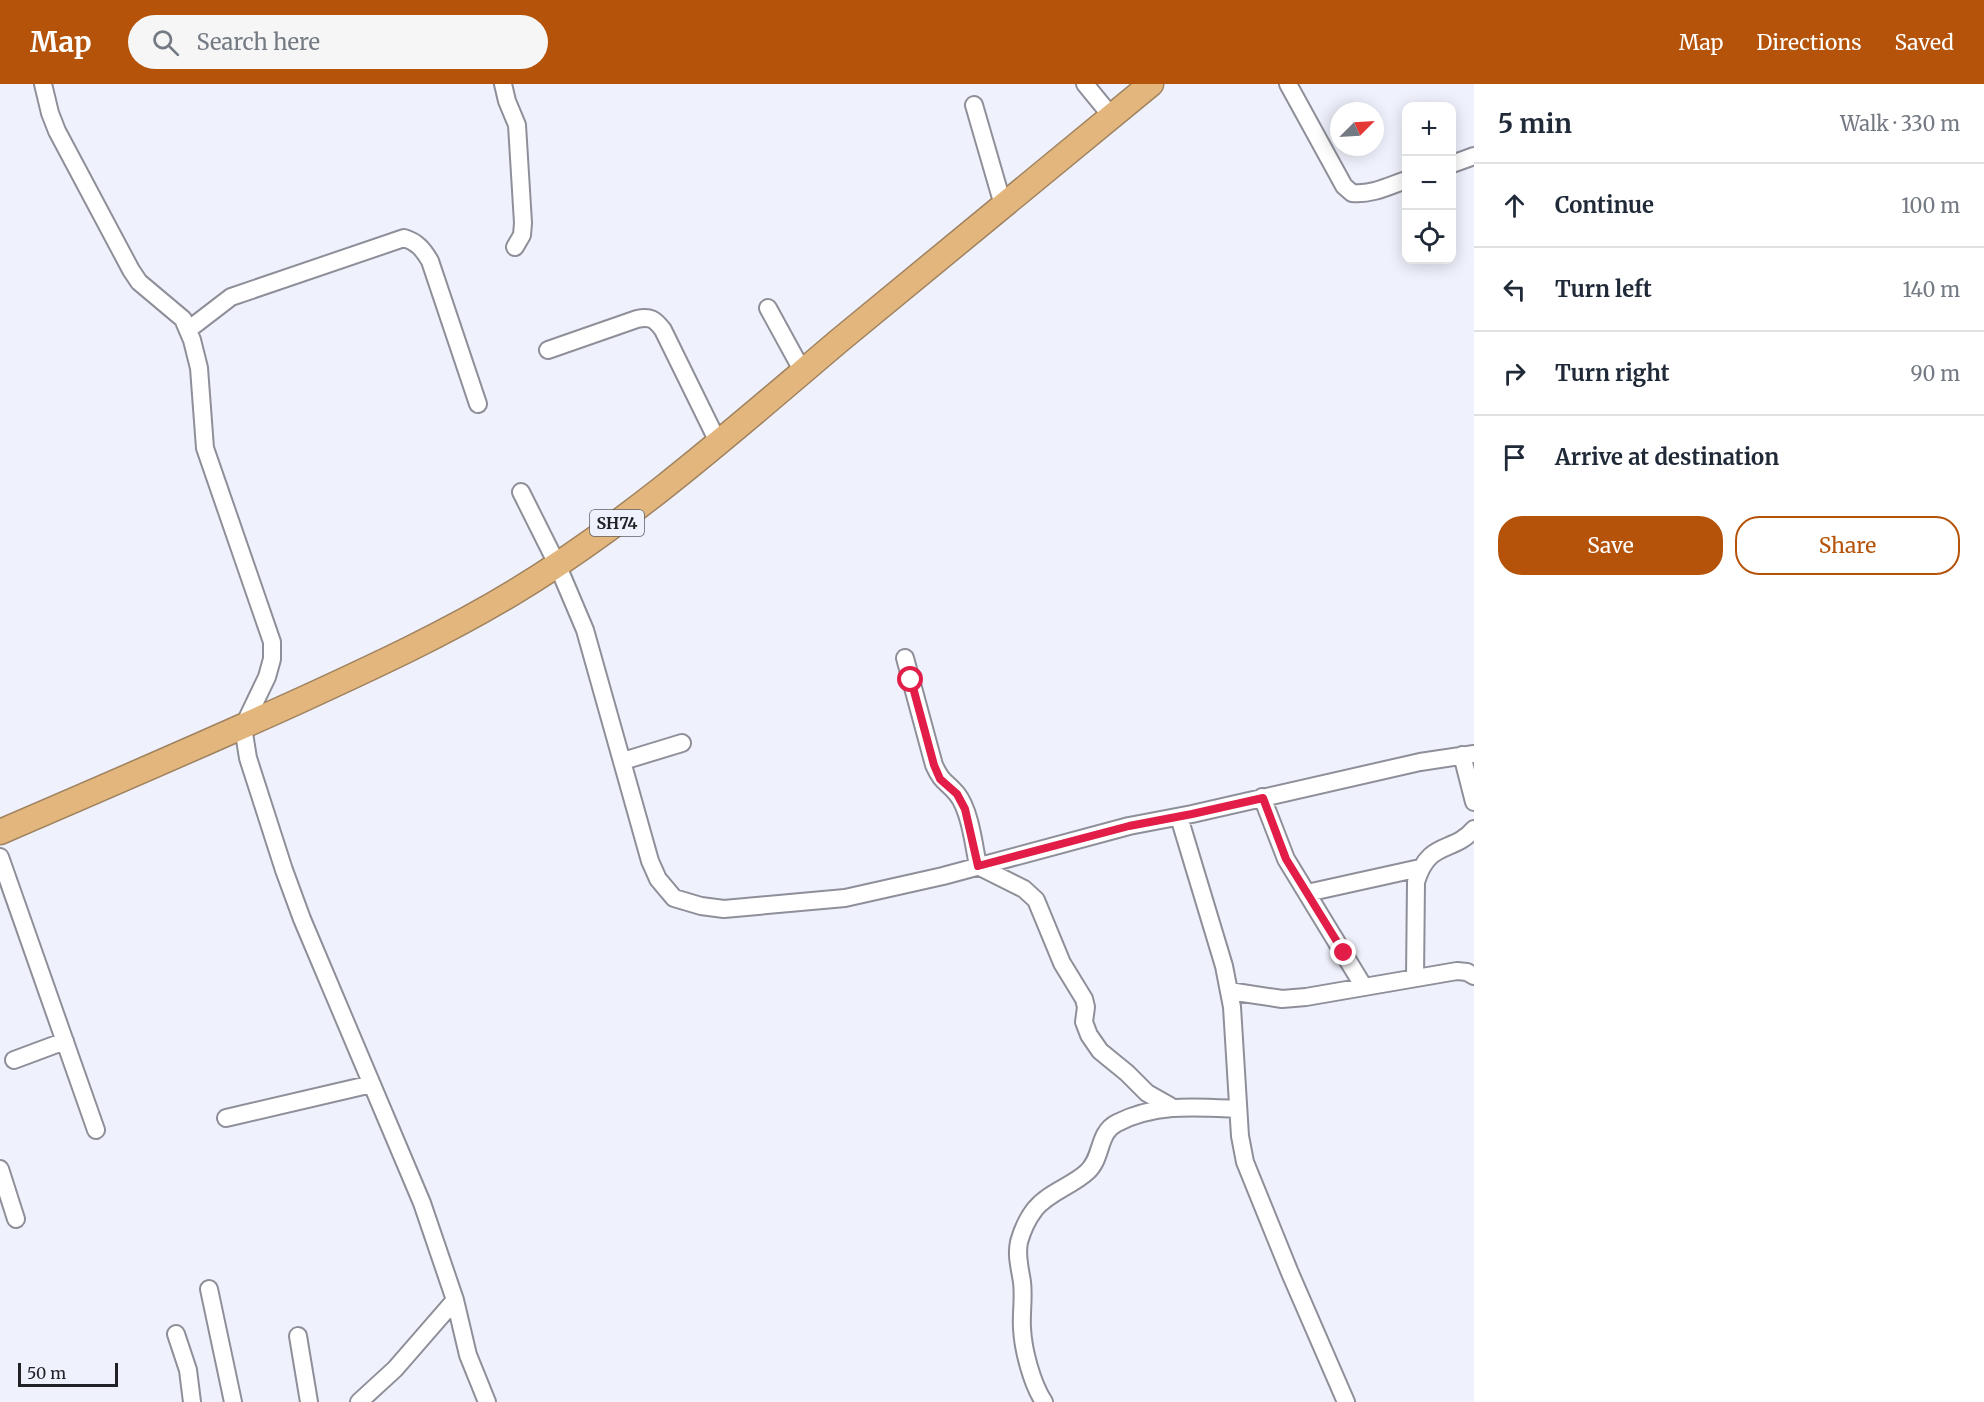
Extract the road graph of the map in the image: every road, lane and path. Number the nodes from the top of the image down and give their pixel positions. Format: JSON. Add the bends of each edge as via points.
{"nodes":[{"id":1,"x":43,"y":84,"type":"edge"},
{"id":2,"x":503,"y":84,"type":"edge"},
{"id":3,"x":1085,"y":84,"type":"edge"},
{"id":4,"x":1151,"y":84,"type":"edge"},
{"id":5,"x":1288,"y":84,"type":"edge"},
{"id":6,"x":974,"y":105,"type":"dead end"},
{"id":7,"x":1112,"y":117,"type":"junction"},
{"id":8,"x":1474,"y":156,"type":"edge"},
{"id":9,"x":1456,"y":163,"type":"edge"},
{"id":10,"x":1402,"y":182,"type":"edge"},
{"id":11,"x":1003,"y":205,"type":"junction"},
{"id":12,"x":515,"y":248,"type":"dead end"},
{"id":13,"x":768,"y":308,"type":"dead end"},
{"id":14,"x":188,"y":330,"type":"junction"},
{"id":15,"x":548,"y":350,"type":"dead end"},
{"id":16,"x":803,"y":372,"type":"junction"},
{"id":17,"x":478,"y":404,"type":"dead end"},
{"id":18,"x":719,"y":444,"type":"junction"},
{"id":19,"x":521,"y":492,"type":"dead end"},
{"id":20,"x":557,"y":564,"type":"junction"},
{"id":21,"x":905,"y":658,"type":"dead end"},
{"id":22,"x":243,"y":727,"type":"junction"},
{"id":23,"x":682,"y":743,"type":"dead end"},
{"id":24,"x":1468,"y":754,"type":"edge"},
{"id":25,"x":623,"y":760,"type":"junction"},
{"id":26,"x":1263,"y":798,"type":"junction"},
{"id":27,"x":1474,"y":802,"type":"edge"},
{"id":28,"x":1179,"y":817,"type":"junction"},
{"id":29,"x":1474,"y":828,"type":"edge"},
{"id":30,"x":0,"y":832,"type":"edge"},
{"id":31,"x":0,"y":857,"type":"edge"},
{"id":32,"x":978,"y":866,"type":"junction"},
{"id":33,"x":1420,"y":868,"type":"junction"},
{"id":34,"x":1307,"y":893,"type":"junction"},
{"id":35,"x":1474,"y":976,"type":"edge"},
{"id":36,"x":1415,"y":978,"type":"junction"},
{"id":37,"x":1364,"y":987,"type":"junction"},
{"id":38,"x":1229,"y":991,"type":"junction"},
{"id":39,"x":65,"y":1041,"type":"junction"},
{"id":40,"x":14,"y":1060,"type":"dead end"},
{"id":41,"x":372,"y":1084,"type":"junction"},
{"id":42,"x":1170,"y":1107,"type":"junction"},
{"id":43,"x":1238,"y":1109,"type":"junction"},
{"id":44,"x":226,"y":1118,"type":"dead end"},
{"id":45,"x":96,"y":1130,"type":"dead end"},
{"id":46,"x":0,"y":1169,"type":"edge"},
{"id":47,"x":15,"y":1219,"type":"dead end"},
{"id":48,"x":209,"y":1289,"type":"dead end"},
{"id":49,"x":455,"y":1300,"type":"junction"},
{"id":50,"x":176,"y":1334,"type":"dead end"},
{"id":51,"x":298,"y":1335,"type":"dead end"},
{"id":52,"x":192,"y":1402,"type":"edge"},
{"id":53,"x":233,"y":1402,"type":"edge"},
{"id":54,"x":309,"y":1402,"type":"edge"},
{"id":55,"x":359,"y":1402,"type":"edge"},
{"id":56,"x":487,"y":1402,"type":"edge"},
{"id":57,"x":1044,"y":1402,"type":"edge"},
{"id":58,"x":1346,"y":1402,"type":"edge"}],
"edges":[{"from":1,"to":14,"type":"street","via":[[57,131],[131,270],[139,282],[183,319]]},
{"from":2,"to":12,"type":"street","via":[[518,125],[523,223],[522,236]]},
{"from":3,"to":7,"type":"street"},
{"from":4,"to":7,"type":"highway","number":"SH74"},
{"from":5,"to":10,"type":"street","via":[[1352,194],[1373,192]]},
{"from":6,"to":11,"type":"street"},
{"from":7,"to":11,"type":"highway","number":"SH74"},
{"from":8,"to":9,"type":"street"},
{"from":11,"to":16,"type":"highway","number":"SH74"},
{"from":13,"to":16,"type":"street"},
{"from":14,"to":17,"type":"street","via":[[231,297],[404,238],[414,241],[430,261]]},
{"from":14,"to":22,"type":"street","via":[[199,368],[205,448],[272,642],[267,677]]},
{"from":15,"to":18,"type":"street","via":[[636,319],[655,319]]},
{"from":16,"to":18,"type":"highway","number":"SH74"},
{"from":18,"to":20,"type":"highway","number":"SH74"},
{"from":19,"to":20,"type":"street"},
{"from":20,"to":22,"type":"highway","number":"SH74","via":[[510,595],[439,633]]},
{"from":20,"to":25,"type":"street","via":[[585,630]]},
{"from":21,"to":32,"type":"street","via":[[934,765],[940,779],[957,794],[965,809]]},
{"from":22,"to":30,"type":"highway","number":"SH74"},
{"from":22,"to":41,"type":"street","via":[[248,758],[284,870]]},
{"from":23,"to":25,"type":"street"},
{"from":24,"to":26,"type":"street"},
{"from":24,"to":27,"type":"street"},
{"from":25,"to":32,"type":"street","via":[[658,879],[674,898],[700,906],[724,909],[845,898]]},
{"from":26,"to":28,"type":"street"},
{"from":26,"to":34,"type":"street","via":[[1286,859]]},
{"from":28,"to":32,"type":"street","via":[[1129,826]]},
{"from":28,"to":38,"type":"street"},
{"from":29,"to":33,"type":"street","via":[[1438,850]]},
{"from":31,"to":39,"type":"street"},
{"from":32,"to":42,"type":"street","via":[[1024,889],[1036,900],[1062,963],[1084,999],[1084,1022],[1089,1035],[1100,1051],[1147,1093]]},
{"from":33,"to":34,"type":"street"},
{"from":33,"to":36,"type":"street","via":[[1416,882]]},
{"from":34,"to":37,"type":"street"},
{"from":35,"to":36,"type":"street","via":[[1457,971]]},
{"from":36,"to":37,"type":"street"},
{"from":37,"to":38,"type":"street","via":[[1282,999]]},
{"from":38,"to":43,"type":"street"},
{"from":39,"to":40,"type":"street"},
{"from":39,"to":45,"type":"street"},
{"from":41,"to":44,"type":"street"},
{"from":41,"to":49,"type":"street","via":[[422,1203]]},
{"from":42,"to":43,"type":"street"},
{"from":42,"to":57,"type":"street","via":[[1115,1123],[1106,1131],[1089,1171],[1036,1208],[1019,1241],[1022,1329],[1032,1378]]},
{"from":43,"to":58,"type":"street","via":[[1245,1162]]},
{"from":46,"to":47,"type":"street"},
{"from":48,"to":53,"type":"street"},
{"from":49,"to":55,"type":"street","via":[[395,1369]]},
{"from":49,"to":56,"type":"street","via":[[468,1355]]},
{"from":50,"to":52,"type":"street","via":[[188,1370]]},
{"from":51,"to":54,"type":"street"}]}
